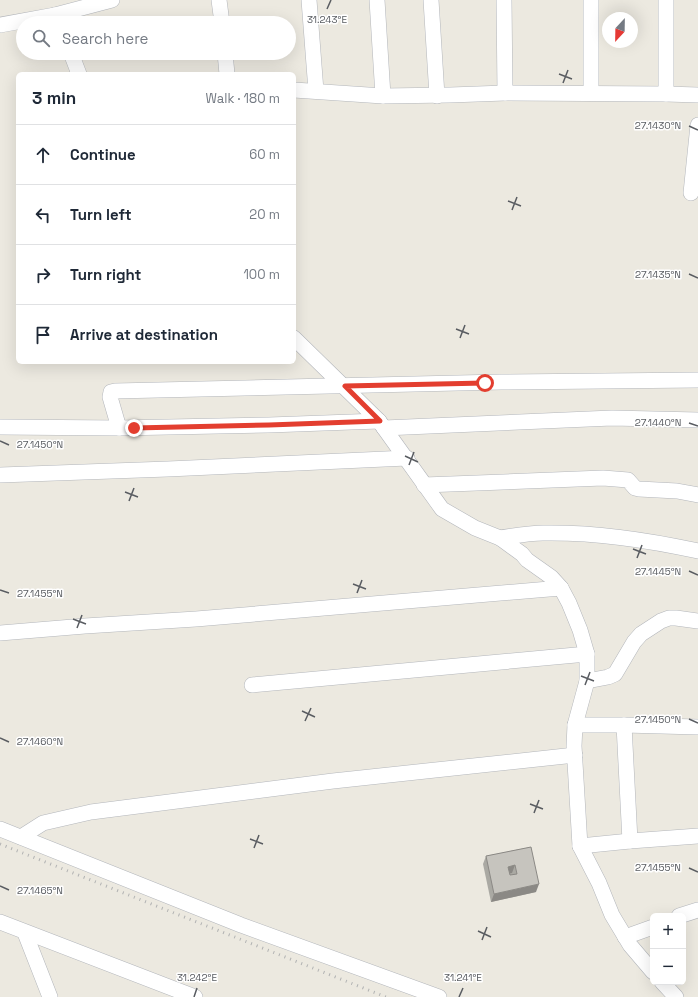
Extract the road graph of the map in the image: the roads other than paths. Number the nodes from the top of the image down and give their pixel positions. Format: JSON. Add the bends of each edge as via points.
{"nodes":[{"id":1,"x":112,"y":0,"type":"edge"},
{"id":2,"x":219,"y":0,"type":"edge"},
{"id":3,"x":309,"y":0,"type":"edge"},
{"id":4,"x":378,"y":0,"type":"edge"},
{"id":5,"x":431,"y":0,"type":"edge"},
{"id":6,"x":504,"y":0,"type":"edge"},
{"id":7,"x":591,"y":0,"type":"edge"},
{"id":8,"x":666,"y":0,"type":"edge"},
{"id":9,"x":66,"y":16,"type":"edge"},
{"id":10,"x":221,"y":16,"type":"edge"},
{"id":11,"x":16,"y":23,"type":"edge"},
{"id":12,"x":0,"y":25,"type":"edge"},
{"id":13,"x":74,"y":60,"type":"edge"},
{"id":14,"x":226,"y":60,"type":"edge"},
{"id":15,"x":78,"y":72,"type":"edge"},
{"id":16,"x":227,"y":72,"type":"edge"},
{"id":17,"x":296,"y":90,"type":"edge"},
{"id":18,"x":316,"y":91,"type":"junction"},
{"id":19,"x":505,"y":93,"type":"junction"},
{"id":20,"x":591,"y":93,"type":"junction"},
{"id":21,"x":666,"y":94,"type":"junction"},
{"id":22,"x":698,"y":95,"type":"edge"},
{"id":23,"x":382,"y":96,"type":"junction"},
{"id":24,"x":437,"y":96,"type":"junction"},
{"id":25,"x":698,"y":125,"type":"edge"},
{"id":26,"x":691,"y":193,"type":"dead end"},
{"id":27,"x":296,"y":340,"type":"edge"},
{"id":28,"x":698,"y":380,"type":"edge"},
{"id":29,"x":345,"y":386,"type":"junction"},
{"id":30,"x":698,"y":420,"type":"edge"},
{"id":31,"x":382,"y":424,"type":"junction"},
{"id":32,"x":0,"y":427,"type":"edge"},
{"id":33,"x":119,"y":428,"type":"junction"},
{"id":34,"x":407,"y":458,"type":"junction"},
{"id":35,"x":0,"y":475,"type":"edge"},
{"id":36,"x":424,"y":485,"type":"junction"},
{"id":37,"x":698,"y":495,"type":"edge"},
{"id":38,"x":500,"y":538,"type":"junction"},
{"id":39,"x":698,"y":551,"type":"edge"},
{"id":40,"x":561,"y":588,"type":"junction"},
{"id":41,"x":698,"y":621,"type":"edge"},
{"id":42,"x":0,"y":632,"type":"edge"},
{"id":43,"x":586,"y":654,"type":"junction"},
{"id":44,"x":587,"y":681,"type":"junction"},
{"id":45,"x":252,"y":686,"type":"dead end"},
{"id":46,"x":624,"y":724,"type":"junction"},
{"id":47,"x":575,"y":725,"type":"junction"},
{"id":48,"x":698,"y":727,"type":"edge"},
{"id":49,"x":575,"y":755,"type":"junction"},
{"id":50,"x":0,"y":829,"type":"edge"},
{"id":51,"x":698,"y":836,"type":"edge"},
{"id":52,"x":20,"y":838,"type":"junction"},
{"id":53,"x":630,"y":841,"type":"junction"},
{"id":54,"x":580,"y":846,"type":"junction"},
{"id":55,"x":698,"y":910,"type":"edge"},
{"id":56,"x":686,"y":914,"type":"edge"},
{"id":57,"x":0,"y":922,"type":"edge"},
{"id":58,"x":650,"y":927,"type":"edge"},
{"id":59,"x":25,"y":932,"type":"junction"},
{"id":60,"x":626,"y":937,"type":"junction"},
{"id":61,"x":650,"y":968,"type":"edge"},
{"id":62,"x":665,"y":985,"type":"edge"},
{"id":63,"x":50,"y":997,"type":"edge"},
{"id":64,"x":195,"y":997,"type":"edge"},
{"id":65,"x":439,"y":997,"type":"edge"},
{"id":66,"x":676,"y":997,"type":"edge"}],
"edges":[{"from":1,"to":9,"type":"street"},
{"from":2,"to":10,"type":"street"},
{"from":3,"to":18,"type":"street"},
{"from":4,"to":23,"type":"street"},
{"from":5,"to":24,"type":"street"},
{"from":6,"to":19,"type":"street"},
{"from":7,"to":20,"type":"street"},
{"from":8,"to":21,"type":"street"},
{"from":11,"to":12,"type":"street"},
{"from":13,"to":15,"type":"street"},
{"from":14,"to":16,"type":"street"},
{"from":17,"to":18,"type":"street"},
{"from":18,"to":23,"type":"street"},
{"from":19,"to":20,"type":"street"},
{"from":19,"to":24,"type":"street"},
{"from":20,"to":21,"type":"street"},
{"from":21,"to":22,"type":"street"},
{"from":23,"to":24,"type":"street"},
{"from":25,"to":26,"type":"street"},
{"from":27,"to":29,"type":"street"},
{"from":28,"to":29,"type":"street"},
{"from":29,"to":31,"type":"street"},
{"from":29,"to":33,"type":"street","via":[[115,390],[111,392],[110,397]]},
{"from":30,"to":31,"type":"street","via":[[612,418]]},
{"from":31,"to":33,"type":"street"},
{"from":31,"to":34,"type":"street"},
{"from":32,"to":33,"type":"street"},
{"from":34,"to":35,"type":"street"},
{"from":34,"to":36,"type":"street"},
{"from":36,"to":37,"type":"street","via":[[603,478],[628,480],[639,489]]},
{"from":36,"to":38,"type":"street","via":[[442,509],[475,528]]},
{"from":38,"to":39,"type":"street","via":[[542,533],[585,534],[668,544]]},
{"from":38,"to":40,"type":"street","via":[[551,577]]},
{"from":40,"to":42,"type":"street","via":[[196,619]]},
{"from":40,"to":43,"type":"street","via":[[580,630]]},
{"from":41,"to":44,"type":"street","via":[[669,618],[661,621],[641,634],[634,642],[615,674]]},
{"from":43,"to":44,"type":"street"},
{"from":43,"to":45,"type":"street"},
{"from":44,"to":47,"type":"street"},
{"from":46,"to":47,"type":"street"},
{"from":46,"to":48,"type":"street"},
{"from":46,"to":53,"type":"street"},
{"from":47,"to":49,"type":"street"},
{"from":49,"to":52,"type":"street","via":[[333,781],[91,812],[43,823]]},
{"from":49,"to":54,"type":"street"},
{"from":50,"to":52,"type":"street"},
{"from":51,"to":53,"type":"street"},
{"from":52,"to":65,"type":"street"},
{"from":53,"to":54,"type":"street"},
{"from":54,"to":60,"type":"street","via":[[612,915]]},
{"from":55,"to":56,"type":"street"},
{"from":57,"to":59,"type":"street"},
{"from":58,"to":60,"type":"street"},
{"from":59,"to":63,"type":"street"},
{"from":59,"to":64,"type":"street"},
{"from":60,"to":61,"type":"street"},
{"from":62,"to":66,"type":"street"}]}
